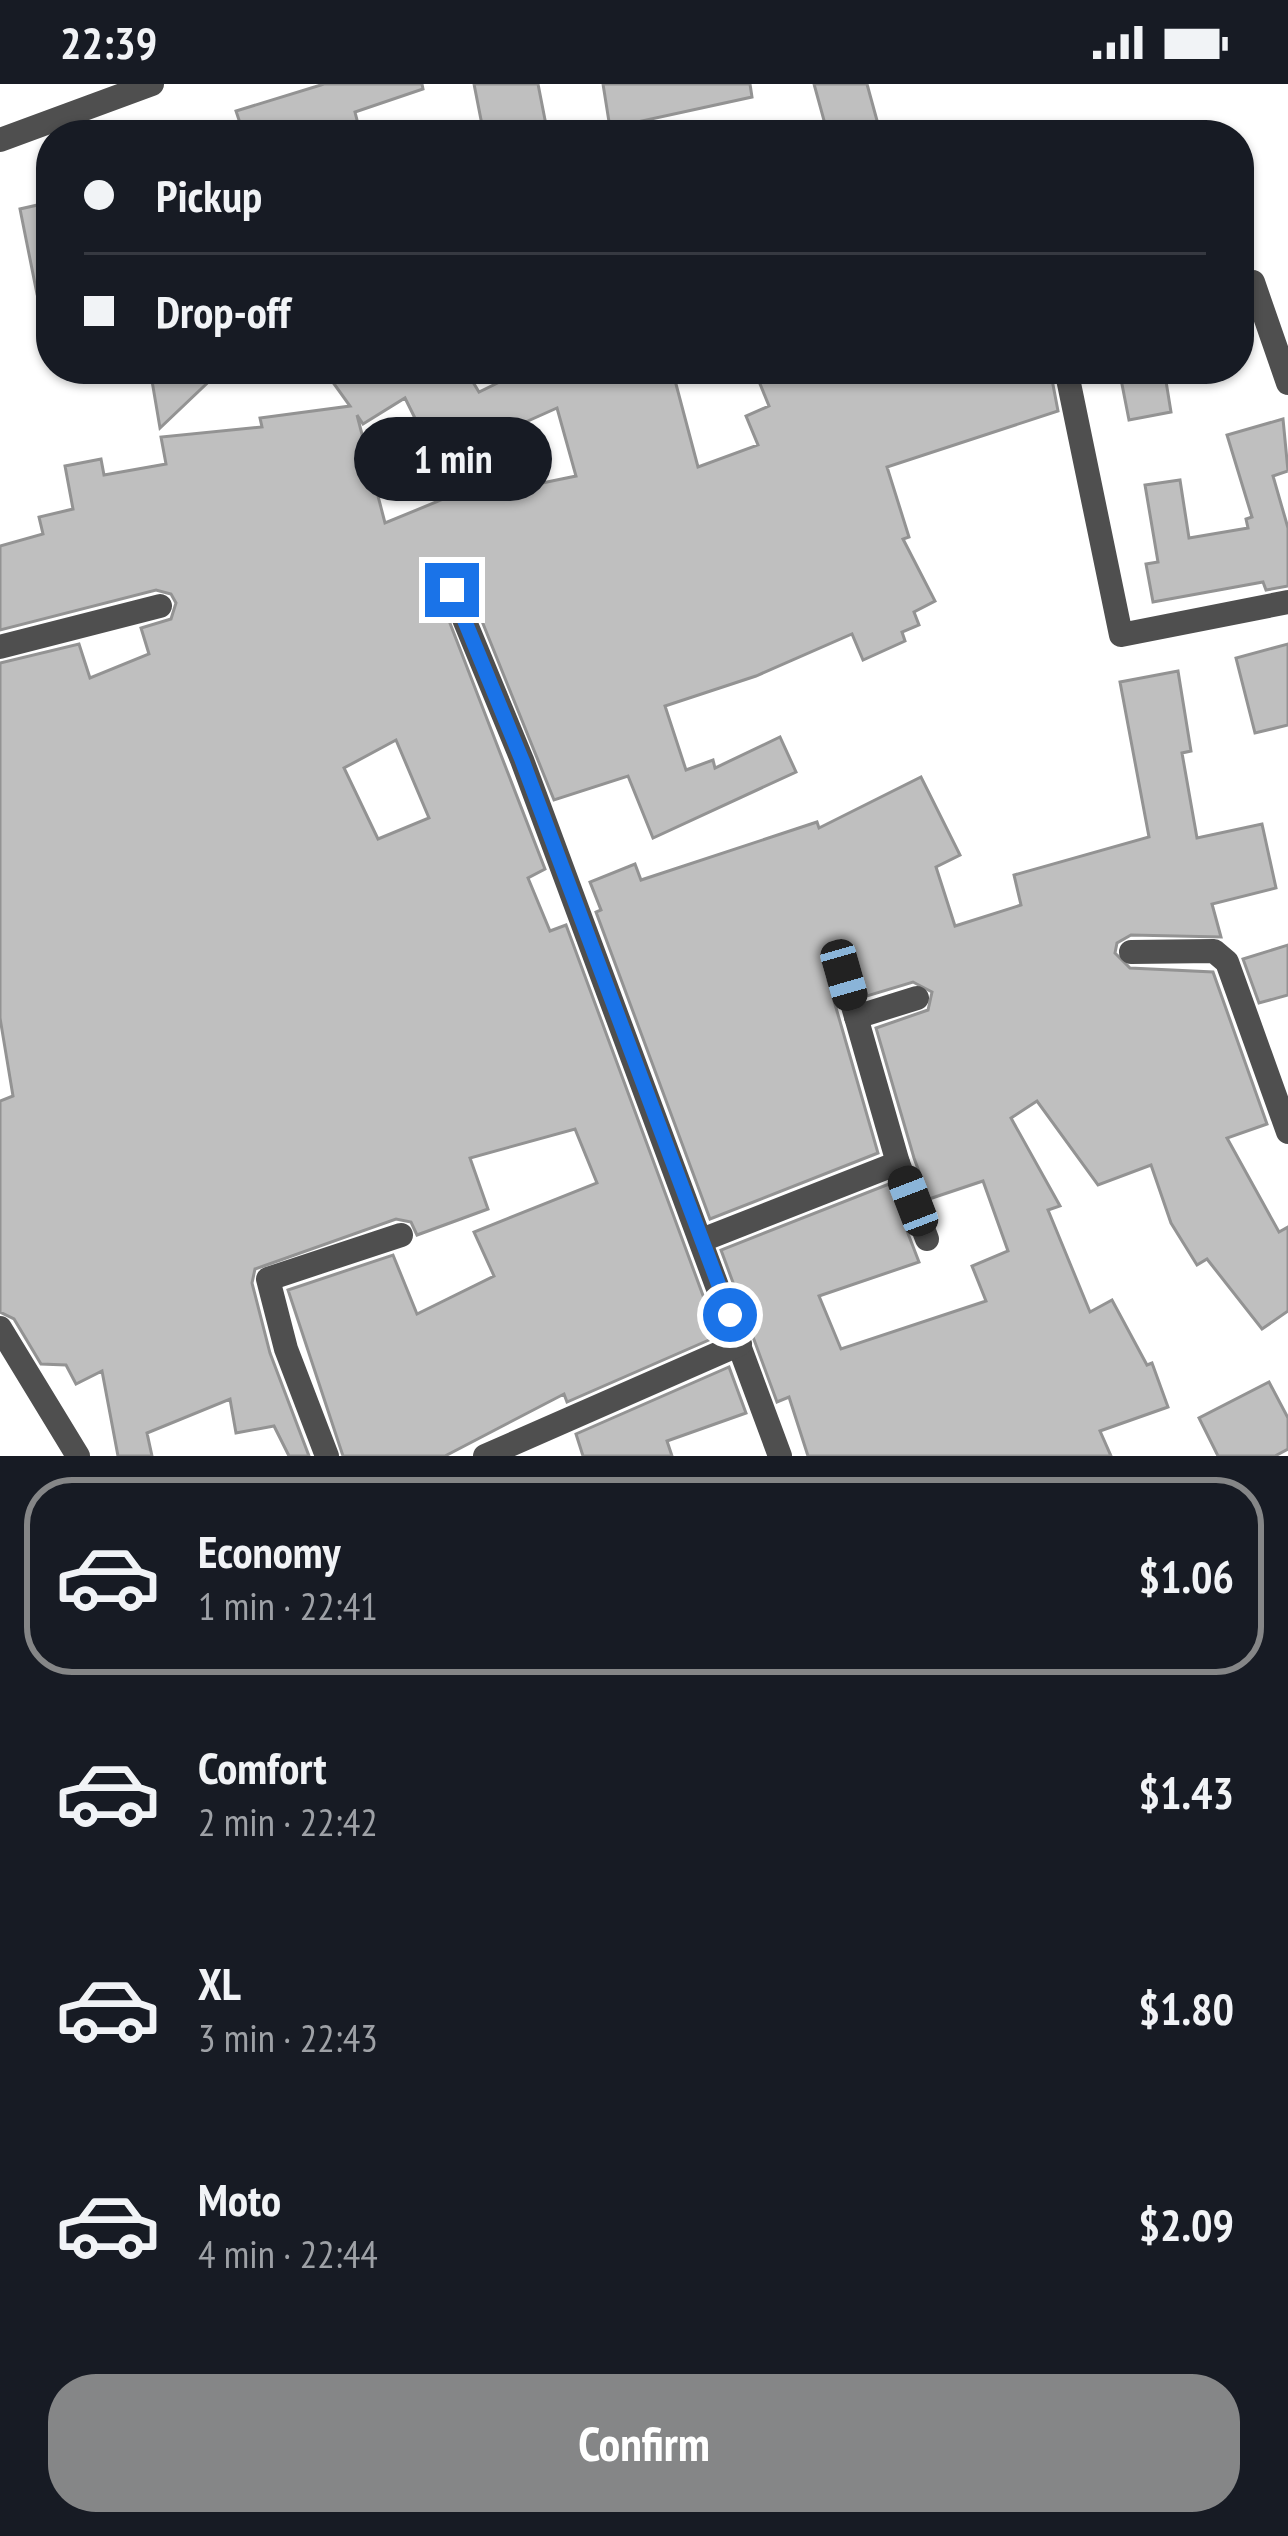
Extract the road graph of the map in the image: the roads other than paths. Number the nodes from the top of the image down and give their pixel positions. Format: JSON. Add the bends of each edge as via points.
{"nodes":[{"id":1,"x":152,"y":84,"type":"edge"},
{"id":2,"x":54,"y":120,"type":"edge"},
{"id":3,"x":36,"y":127,"type":"edge"},
{"id":4,"x":0,"y":140,"type":"edge"},
{"id":5,"x":1254,"y":285,"type":"edge"},
{"id":6,"x":1288,"y":383,"type":"edge"},
{"id":7,"x":1069,"y":384,"type":"edge"},
{"id":8,"x":452,"y":590,"type":"dead end"},
{"id":9,"x":1288,"y":602,"type":"edge"},
{"id":10,"x":160,"y":606,"type":"dead end"},
{"id":11,"x":0,"y":647,"type":"edge"},
{"id":12,"x":1131,"y":952,"type":"dead end"},
{"id":13,"x":844,"y":975,"type":"dead end"},
{"id":14,"x":917,"y":998,"type":"dead end"},
{"id":15,"x":856,"y":1017,"type":"junction"},
{"id":16,"x":1288,"y":1132,"type":"edge"},
{"id":17,"x":898,"y":1163,"type":"junction"},
{"id":18,"x":401,"y":1235,"type":"dead end"},
{"id":19,"x":927,"y":1239,"type":"dead end"},
{"id":20,"x":702,"y":1240,"type":"junction"},
{"id":21,"x":3,"y":1335,"type":"edge"},
{"id":22,"x":740,"y":1343,"type":"junction"},
{"id":23,"x":77,"y":1456,"type":"edge"},
{"id":24,"x":327,"y":1456,"type":"edge"},
{"id":25,"x":484,"y":1456,"type":"edge"},
{"id":26,"x":780,"y":1456,"type":"edge"}],
"edges":[{"from":1,"to":2,"type":"street"},
{"from":3,"to":4,"type":"street"},
{"from":5,"to":6,"type":"street"},
{"from":7,"to":9,"type":"street","via":[[1121,634]]},
{"from":8,"to":20,"type":"street"},
{"from":10,"to":11,"type":"street"},
{"from":12,"to":16,"type":"street","via":[[1214,951],[1227,962]]},
{"from":13,"to":15,"type":"street"},
{"from":14,"to":15,"type":"street"},
{"from":15,"to":17,"type":"street"},
{"from":17,"to":19,"type":"street"},
{"from":17,"to":20,"type":"street"},
{"from":18,"to":24,"type":"street","via":[[268,1279]]},
{"from":20,"to":22,"type":"street"},
{"from":21,"to":23,"type":"street"},
{"from":22,"to":25,"type":"street"},
{"from":22,"to":26,"type":"street"}]}
